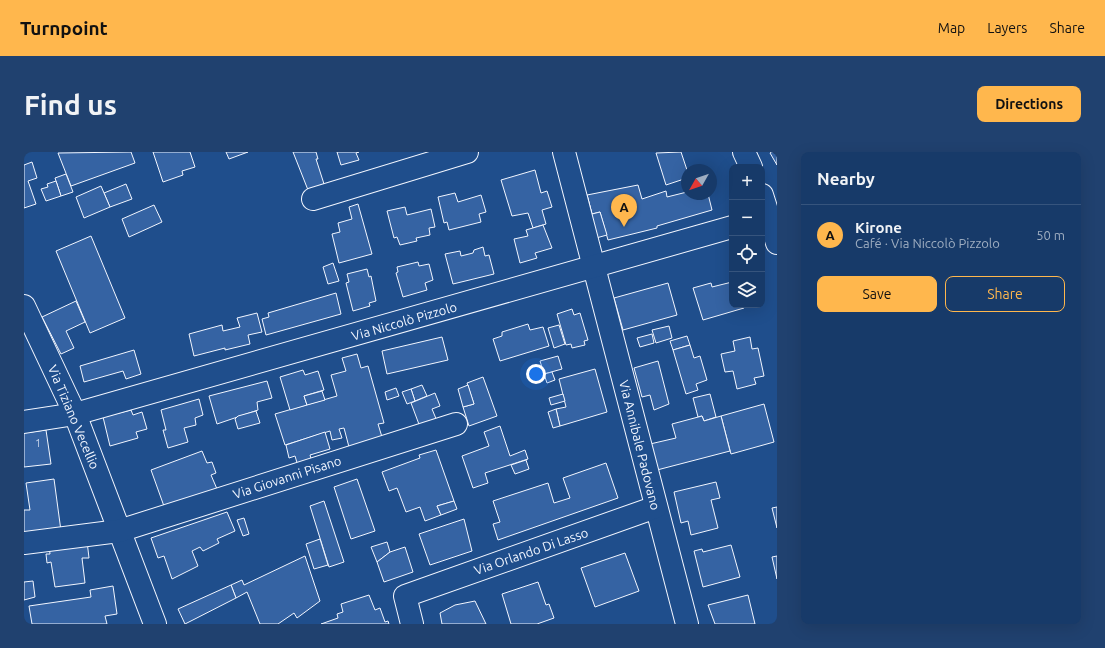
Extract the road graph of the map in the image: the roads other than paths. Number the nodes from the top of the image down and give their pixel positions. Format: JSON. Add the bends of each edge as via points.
{"nodes":[{"id":1,"x":467,"y":152,"type":"edge"},
{"id":2,"x":564,"y":152,"type":"edge"},
{"id":3,"x":744,"y":152,"type":"edge"},
{"id":4,"x":750,"y":164,"type":"edge"},
{"id":5,"x":313,"y":199,"type":"dead end"},
{"id":6,"x":764,"y":200,"type":"edge"},
{"id":7,"x":769,"y":216,"type":"edge"},
{"id":8,"x":729,"y":228,"type":"edge"},
{"id":9,"x":777,"y":243,"type":"edge"},
{"id":10,"x":595,"y":266,"type":"junction"},
{"id":11,"x":24,"y":306,"type":"edge"},
{"id":12,"x":75,"y":414,"type":"junction"},
{"id":13,"x":24,"y":422,"type":"edge"},
{"id":14,"x":456,"y":424,"type":"dead end"},
{"id":15,"x":656,"y":507,"type":"junction"},
{"id":16,"x":119,"y":531,"type":"junction"},
{"id":17,"x":24,"y":543,"type":"edge"},
{"id":18,"x":155,"y":624,"type":"edge"},
{"id":19,"x":412,"y":624,"type":"edge"},
{"id":20,"x":687,"y":624,"type":"edge"}],
"edges":[{"from":1,"to":5,"type":"street"},
{"from":2,"to":10,"type":"street","name":"Via Annibale Padovano"},
{"from":3,"to":4,"type":"street"},
{"from":6,"to":7,"type":"street"},
{"from":7,"to":9,"type":"street"},
{"from":8,"to":10,"type":"street","name":"Via Niccolò Pizzolo"},
{"from":10,"to":12,"type":"street","name":"Via Niccolò Pizzolo"},
{"from":10,"to":15,"type":"street","name":"Via Annibale Padovano"},
{"from":11,"to":12,"type":"street","name":"Via Tiziano Vecellio"},
{"from":12,"to":13,"type":"street","name":"Via Niccolò Pizzolo"},
{"from":12,"to":16,"type":"street","name":"Via Tiziano Vecellio"},
{"from":14,"to":16,"type":"street","name":"Via Giovanni Pisano"},
{"from":15,"to":19,"type":"street","name":"Via Orlando Di Lasso","via":[[405,596]]},
{"from":15,"to":20,"type":"street","name":"Via Annibale Padovano"},
{"from":16,"to":17,"type":"street"},
{"from":16,"to":18,"type":"street","name":"Via Tiziano Vecellio"}]}
